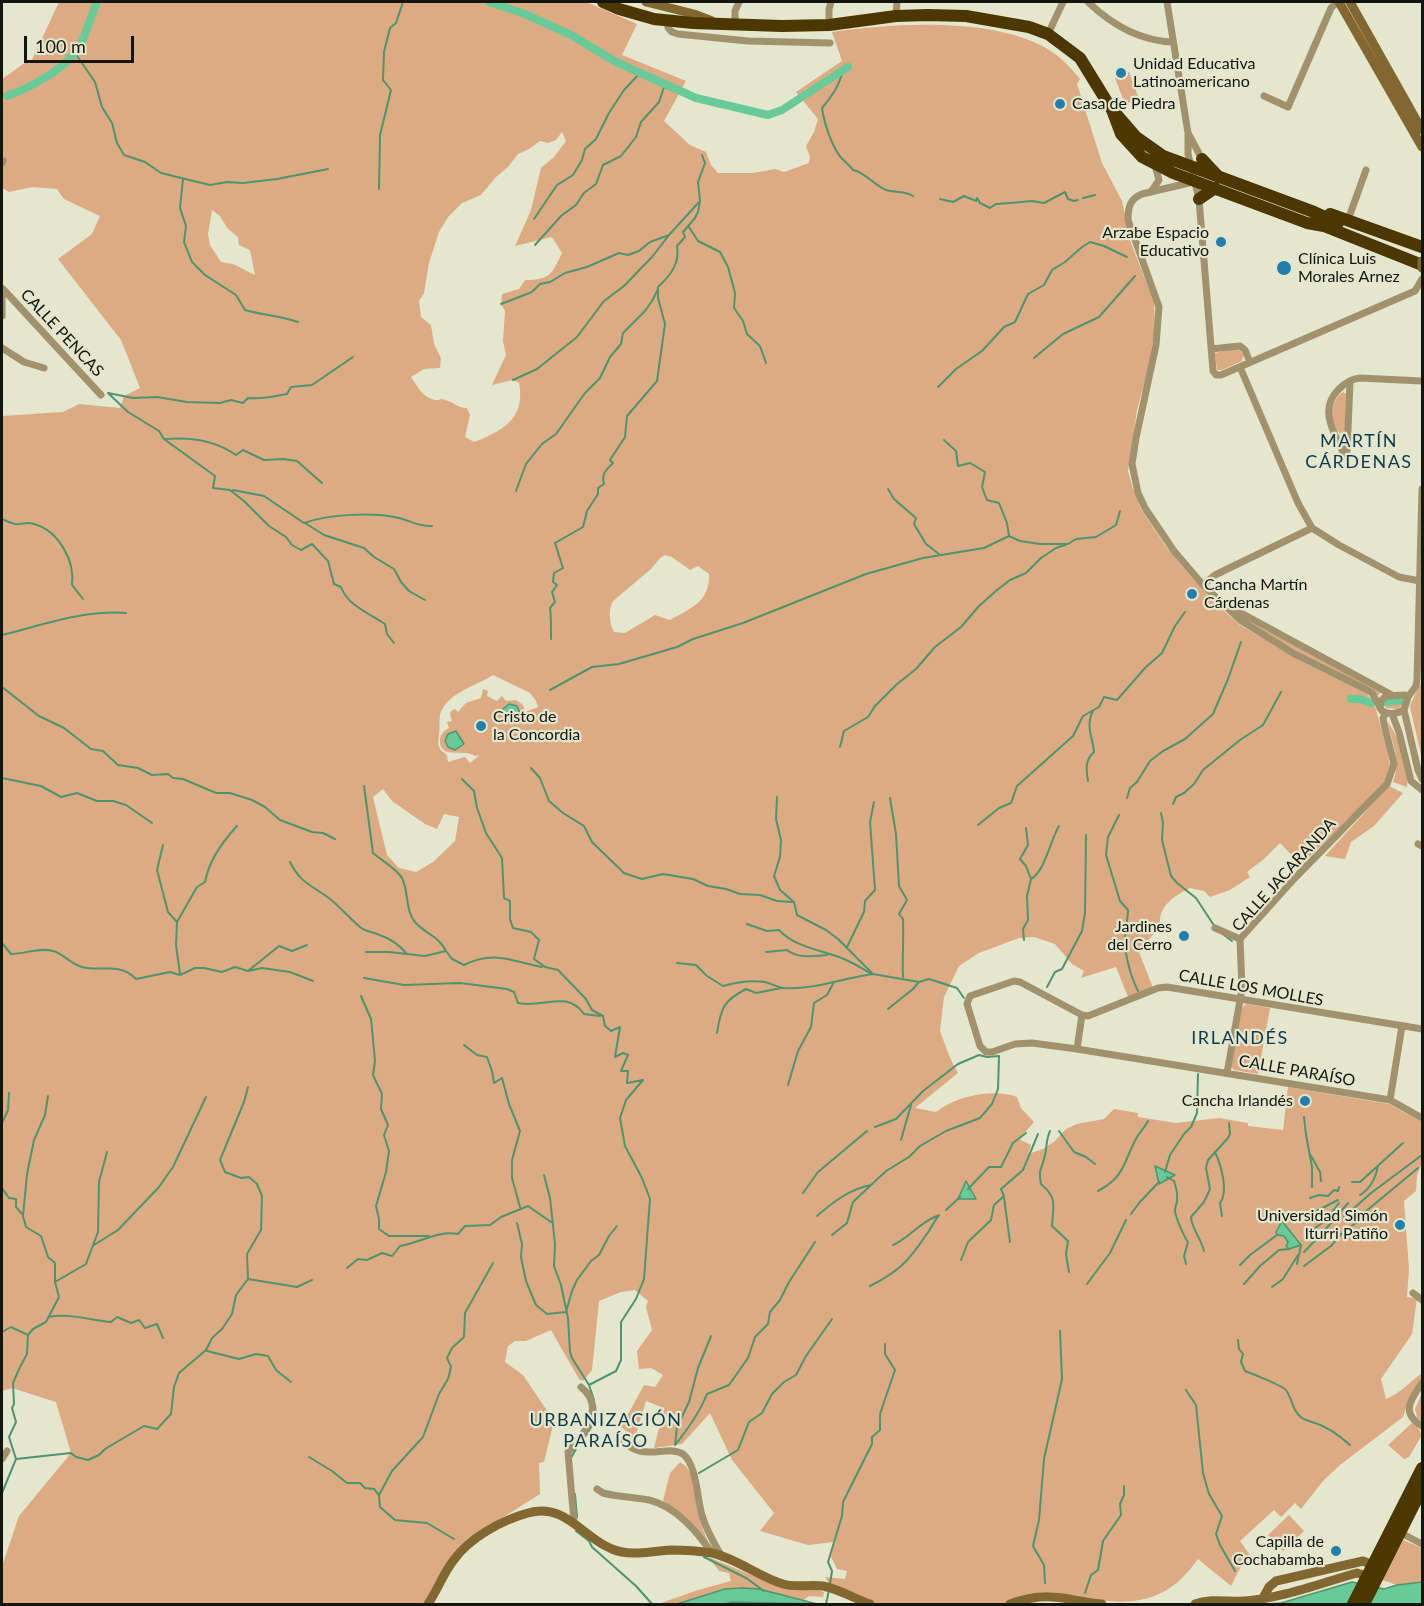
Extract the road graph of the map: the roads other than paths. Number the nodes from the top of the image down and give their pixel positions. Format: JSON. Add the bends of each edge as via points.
{"nodes":[{"id":1,"x":603,"y":2,"type":"edge"},
{"id":2,"x":646,"y":2,"type":"edge"},
{"id":3,"x":739,"y":2,"type":"edge"},
{"id":4,"x":831,"y":2,"type":"edge"},
{"id":5,"x":897,"y":2,"type":"edge"},
{"id":6,"x":1063,"y":2,"type":"edge"},
{"id":7,"x":1088,"y":2,"type":"edge"},
{"id":8,"x":1167,"y":2,"type":"edge"},
{"id":9,"x":1338,"y":2,"type":"edge"},
{"id":10,"x":1350,"y":2,"type":"edge"},
{"id":11,"x":896,"y":16,"type":"junction"},
{"id":12,"x":668,"y":21,"type":"junction"},
{"id":13,"x":719,"y":24,"type":"junction"},
{"id":14,"x":735,"y":25,"type":"junction"},
{"id":15,"x":829,"y":25,"type":"junction"},
{"id":16,"x":782,"y":26,"type":"junction"},
{"id":17,"x":1048,"y":34,"type":"junction"},
{"id":18,"x":786,"y":42,"type":"junction"},
{"id":19,"x":830,"y":42,"type":"dead end"},
{"id":20,"x":1173,"y":42,"type":"junction"},
{"id":21,"x":1264,"y":96,"type":"dead end"},
{"id":22,"x":1112,"y":110,"type":"junction"},
{"id":23,"x":1422,"y":130,"type":"edge"},
{"id":24,"x":1188,"y":133,"type":"junction"},
{"id":25,"x":1422,"y":147,"type":"edge"},
{"id":26,"x":1155,"y":165,"type":"junction"},
{"id":27,"x":1197,"y":169,"type":"junction"},
{"id":28,"x":1366,"y":170,"type":"dead end"},
{"id":29,"x":1217,"y":183,"type":"junction"},
{"id":30,"x":1151,"y":192,"type":"junction"},
{"id":31,"x":1199,"y":199,"type":"junction"},
{"id":32,"x":1311,"y":218,"type":"junction"},
{"id":33,"x":1348,"y":220,"type":"junction"},
{"id":34,"x":1422,"y":246,"type":"edge"},
{"id":35,"x":1422,"y":264,"type":"edge"},
{"id":36,"x":1422,"y":279,"type":"edge"},
{"id":37,"x":2,"y":288,"type":"edge"},
{"id":38,"x":2,"y":316,"type":"edge"},
{"id":39,"x":2,"y":348,"type":"edge"},
{"id":40,"x":1211,"y":349,"type":"junction"},
{"id":41,"x":1250,"y":362,"type":"junction"},
{"id":42,"x":1240,"y":367,"type":"junction"},
{"id":43,"x":44,"y":368,"type":"dead end"},
{"id":44,"x":1350,"y":381,"type":"junction"},
{"id":45,"x":1422,"y":381,"type":"edge"},
{"id":46,"x":101,"y":395,"type":"dead end"},
{"id":47,"x":1422,"y":489,"type":"edge"},
{"id":48,"x":1312,"y":528,"type":"junction"},
{"id":49,"x":1420,"y":581,"type":"junction"},
{"id":50,"x":1203,"y":585,"type":"junction"},
{"id":51,"x":1233,"y":612,"type":"junction"},
{"id":52,"x":1392,"y":695,"type":"junction"},
{"id":53,"x":1408,"y":697,"type":"junction"},
{"id":54,"x":1404,"y":710,"type":"junction"},
{"id":55,"x":1386,"y":711,"type":"junction"},
{"id":56,"x":1422,"y":778,"type":"edge"},
{"id":57,"x":1422,"y":790,"type":"edge"},
{"id":58,"x":1215,"y":928,"type":"dead end"},
{"id":59,"x":1240,"y":939,"type":"junction"},
{"id":60,"x":1240,"y":1000,"type":"junction"},
{"id":61,"x":1082,"y":1015,"type":"junction"},
{"id":62,"x":1402,"y":1026,"type":"junction"},
{"id":63,"x":1422,"y":1029,"type":"edge"},
{"id":64,"x":1077,"y":1049,"type":"junction"},
{"id":65,"x":1227,"y":1073,"type":"junction"},
{"id":66,"x":1390,"y":1100,"type":"junction"},
{"id":67,"x":1422,"y":1118,"type":"edge"},
{"id":68,"x":1413,"y":1293,"type":"dead end"},
{"id":69,"x":1422,"y":1300,"type":"edge"},
{"id":70,"x":1422,"y":1383,"type":"edge"},
{"id":71,"x":581,"y":1387,"type":"dead end"},
{"id":72,"x":1422,"y":1426,"type":"edge"},
{"id":73,"x":623,"y":1440,"type":"dead end"},
{"id":74,"x":7,"y":1450,"type":"dead end"},
{"id":75,"x":2,"y":1459,"type":"edge"},
{"id":76,"x":1422,"y":1468,"type":"edge"},
{"id":77,"x":597,"y":1489,"type":"dead end"},
{"id":78,"x":1422,"y":1489,"type":"edge"},
{"id":79,"x":574,"y":1522,"type":"junction"},
{"id":80,"x":1401,"y":1533,"type":"junction"},
{"id":81,"x":1422,"y":1544,"type":"edge"},
{"id":82,"x":717,"y":1555,"type":"junction"},
{"id":83,"x":1373,"y":1565,"type":"junction"},
{"id":84,"x":1369,"y":1579,"type":"junction"},
{"id":85,"x":1263,"y":1598,"type":"junction"},
{"id":86,"x":428,"y":1605,"type":"edge"},
{"id":87,"x":870,"y":1605,"type":"edge"},
{"id":88,"x":1010,"y":1605,"type":"edge"},
{"id":89,"x":1102,"y":1605,"type":"edge"},
{"id":90,"x":1195,"y":1605,"type":"edge"},
{"id":91,"x":1353,"y":1605,"type":"edge"},
{"id":92,"x":1364,"y":1605,"type":"edge"}],
"edges":[{"from":1,"to":12,"type":"highway"},
{"from":2,"to":13,"type":"street"},
{"from":3,"to":14,"type":"street"},
{"from":4,"to":15,"type":"street"},
{"from":5,"to":11,"type":"street"},
{"from":6,"to":17,"type":"street"},
{"from":7,"to":20,"type":"street","via":[[1124,29]]},
{"from":8,"to":20,"type":"street"},
{"from":9,"to":21,"type":"street","via":[[1331,8],[1288,107]]},
{"from":9,"to":25,"type":"street"},
{"from":10,"to":23,"type":"street"},
{"from":11,"to":15,"type":"highway"},
{"from":11,"to":17,"type":"highway","via":[[966,16]]},
{"from":12,"to":13,"type":"highway"},
{"from":12,"to":18,"type":"street","via":[[668,28],[678,34]]},
{"from":13,"to":14,"type":"highway"},
{"from":14,"to":16,"type":"highway"},
{"from":15,"to":16,"type":"highway"},
{"from":16,"to":18,"type":"street"},
{"from":17,"to":22,"type":"highway","via":[[1080,58]]},
{"from":18,"to":19,"type":"street"},
{"from":20,"to":24,"type":"street"},
{"from":22,"to":26,"type":"highway","via":[[1121,134]]},
{"from":22,"to":27,"type":"highway","via":[[1151,149]]},
{"from":24,"to":27,"type":"street"},
{"from":24,"to":27,"type":"street","via":[[1187,142]]},
{"from":26,"to":27,"type":"highway"},
{"from":26,"to":30,"type":"street","via":[[1159,180]]},
{"from":27,"to":29,"type":"highway"},
{"from":27,"to":29,"type":"highway"},
{"from":27,"to":30,"type":"street"},
{"from":27,"to":31,"type":"street"},
{"from":28,"to":33,"type":"street"},
{"from":29,"to":31,"type":"highway"},
{"from":29,"to":32,"type":"highway"},
{"from":30,"to":50,"type":"street","via":[[1135,197],[1128,211],[1159,307],[1133,477],[1155,525]]},
{"from":31,"to":40,"type":"street"},
{"from":32,"to":33,"type":"highway","via":[[1329,213]]},
{"from":32,"to":35,"type":"highway"},
{"from":33,"to":34,"type":"highway"},
{"from":36,"to":41,"type":"street","via":[[1415,291]]},
{"from":37,"to":38,"type":"street"},
{"from":37,"to":46,"type":"street","name":"CALLE PENCAS"},
{"from":39,"to":43,"type":"street","via":[[24,362]]},
{"from":40,"to":41,"type":"street","via":[[1239,346]]},
{"from":40,"to":42,"type":"street","via":[[1216,375]]},
{"from":41,"to":42,"type":"street"},
{"from":42,"to":48,"type":"street"},
{"from":44,"to":44,"type":"street","via":[[1335,393],[1328,413],[1344,454]]},
{"from":44,"to":45,"type":"street"},
{"from":47,"to":49,"type":"street"},
{"from":48,"to":49,"type":"street","via":[[1400,577]]},
{"from":48,"to":50,"type":"street","via":[[1215,575]]},
{"from":49,"to":53,"type":"street","via":[[1417,680]]},
{"from":50,"to":51,"type":"street"},
{"from":51,"to":52,"type":"street"},
{"from":51,"to":55,"type":"street","via":[[1293,653],[1372,693]]},
{"from":52,"to":53,"type":"street"},
{"from":52,"to":55,"type":"street","via":[[1383,697]]},
{"from":53,"to":54,"type":"street"},
{"from":54,"to":55,"type":"street"},
{"from":54,"to":56,"type":"street"},
{"from":55,"to":57,"type":"street","via":[[1399,732],[1411,781]]},
{"from":55,"to":59,"type":"street","name":"CALLE JACARANDA","via":[[1383,718],[1394,764],[1388,784]]},
{"from":58,"to":59,"type":"street"},
{"from":59,"to":60,"type":"street","name":"CALLE JACARANDA"},
{"from":60,"to":61,"type":"street","name":"CALLE LOS MOLLES","via":[[1167,987]]},
{"from":60,"to":62,"type":"street","name":"CALLE LOS MOLLES"},
{"from":60,"to":65,"type":"street","name":"CALLE JACARANDA"},
{"from":61,"to":64,"type":"street"},
{"from":61,"to":64,"type":"street","name":"CALLE PARAÍSO","via":[[1014,981],[970,996],[967,1004],[980,1046],[986,1052],[1032,1043]]},
{"from":62,"to":63,"type":"street","name":"CALLE LOS MOLLES"},
{"from":62,"to":66,"type":"street"},
{"from":64,"to":65,"type":"street","name":"CALLE PARAÍSO"},
{"from":65,"to":66,"type":"street","name":"CALLE PARAÍSO"},
{"from":66,"to":67,"type":"street","name":"CALLE PARAÍSO"},
{"from":68,"to":69,"type":"street"},
{"from":70,"to":72,"type":"street","via":[[1409,1410],[1411,1418]]},
{"from":71,"to":79,"type":"street","via":[[594,1410],[587,1429],[568,1452]]},
{"from":73,"to":82,"type":"street","via":[[629,1447],[653,1453],[677,1451],[690,1462],[701,1514]]},
{"from":74,"to":75,"type":"street"},
{"from":76,"to":83,"type":"highway"},
{"from":77,"to":82,"type":"street","via":[[664,1506],[685,1521]]},
{"from":78,"to":80,"type":"highway"},
{"from":79,"to":82,"type":"street","via":[[614,1550]]},
{"from":79,"to":86,"type":"street","via":[[546,1511],[529,1512],[501,1524],[457,1555]]},
{"from":80,"to":81,"type":"street"},
{"from":80,"to":84,"type":"highway"},
{"from":82,"to":87,"type":"street","via":[[783,1584],[824,1586]]},
{"from":83,"to":84,"type":"highway"},
{"from":83,"to":85,"type":"street","via":[[1363,1562],[1276,1581]]},
{"from":84,"to":85,"type":"street","via":[[1357,1573]]},
{"from":84,"to":91,"type":"highway"},
{"from":84,"to":92,"type":"highway"},
{"from":85,"to":90,"type":"street","via":[[1204,1601]]},
{"from":88,"to":89,"type":"street","via":[[1049,1595]]}]}
